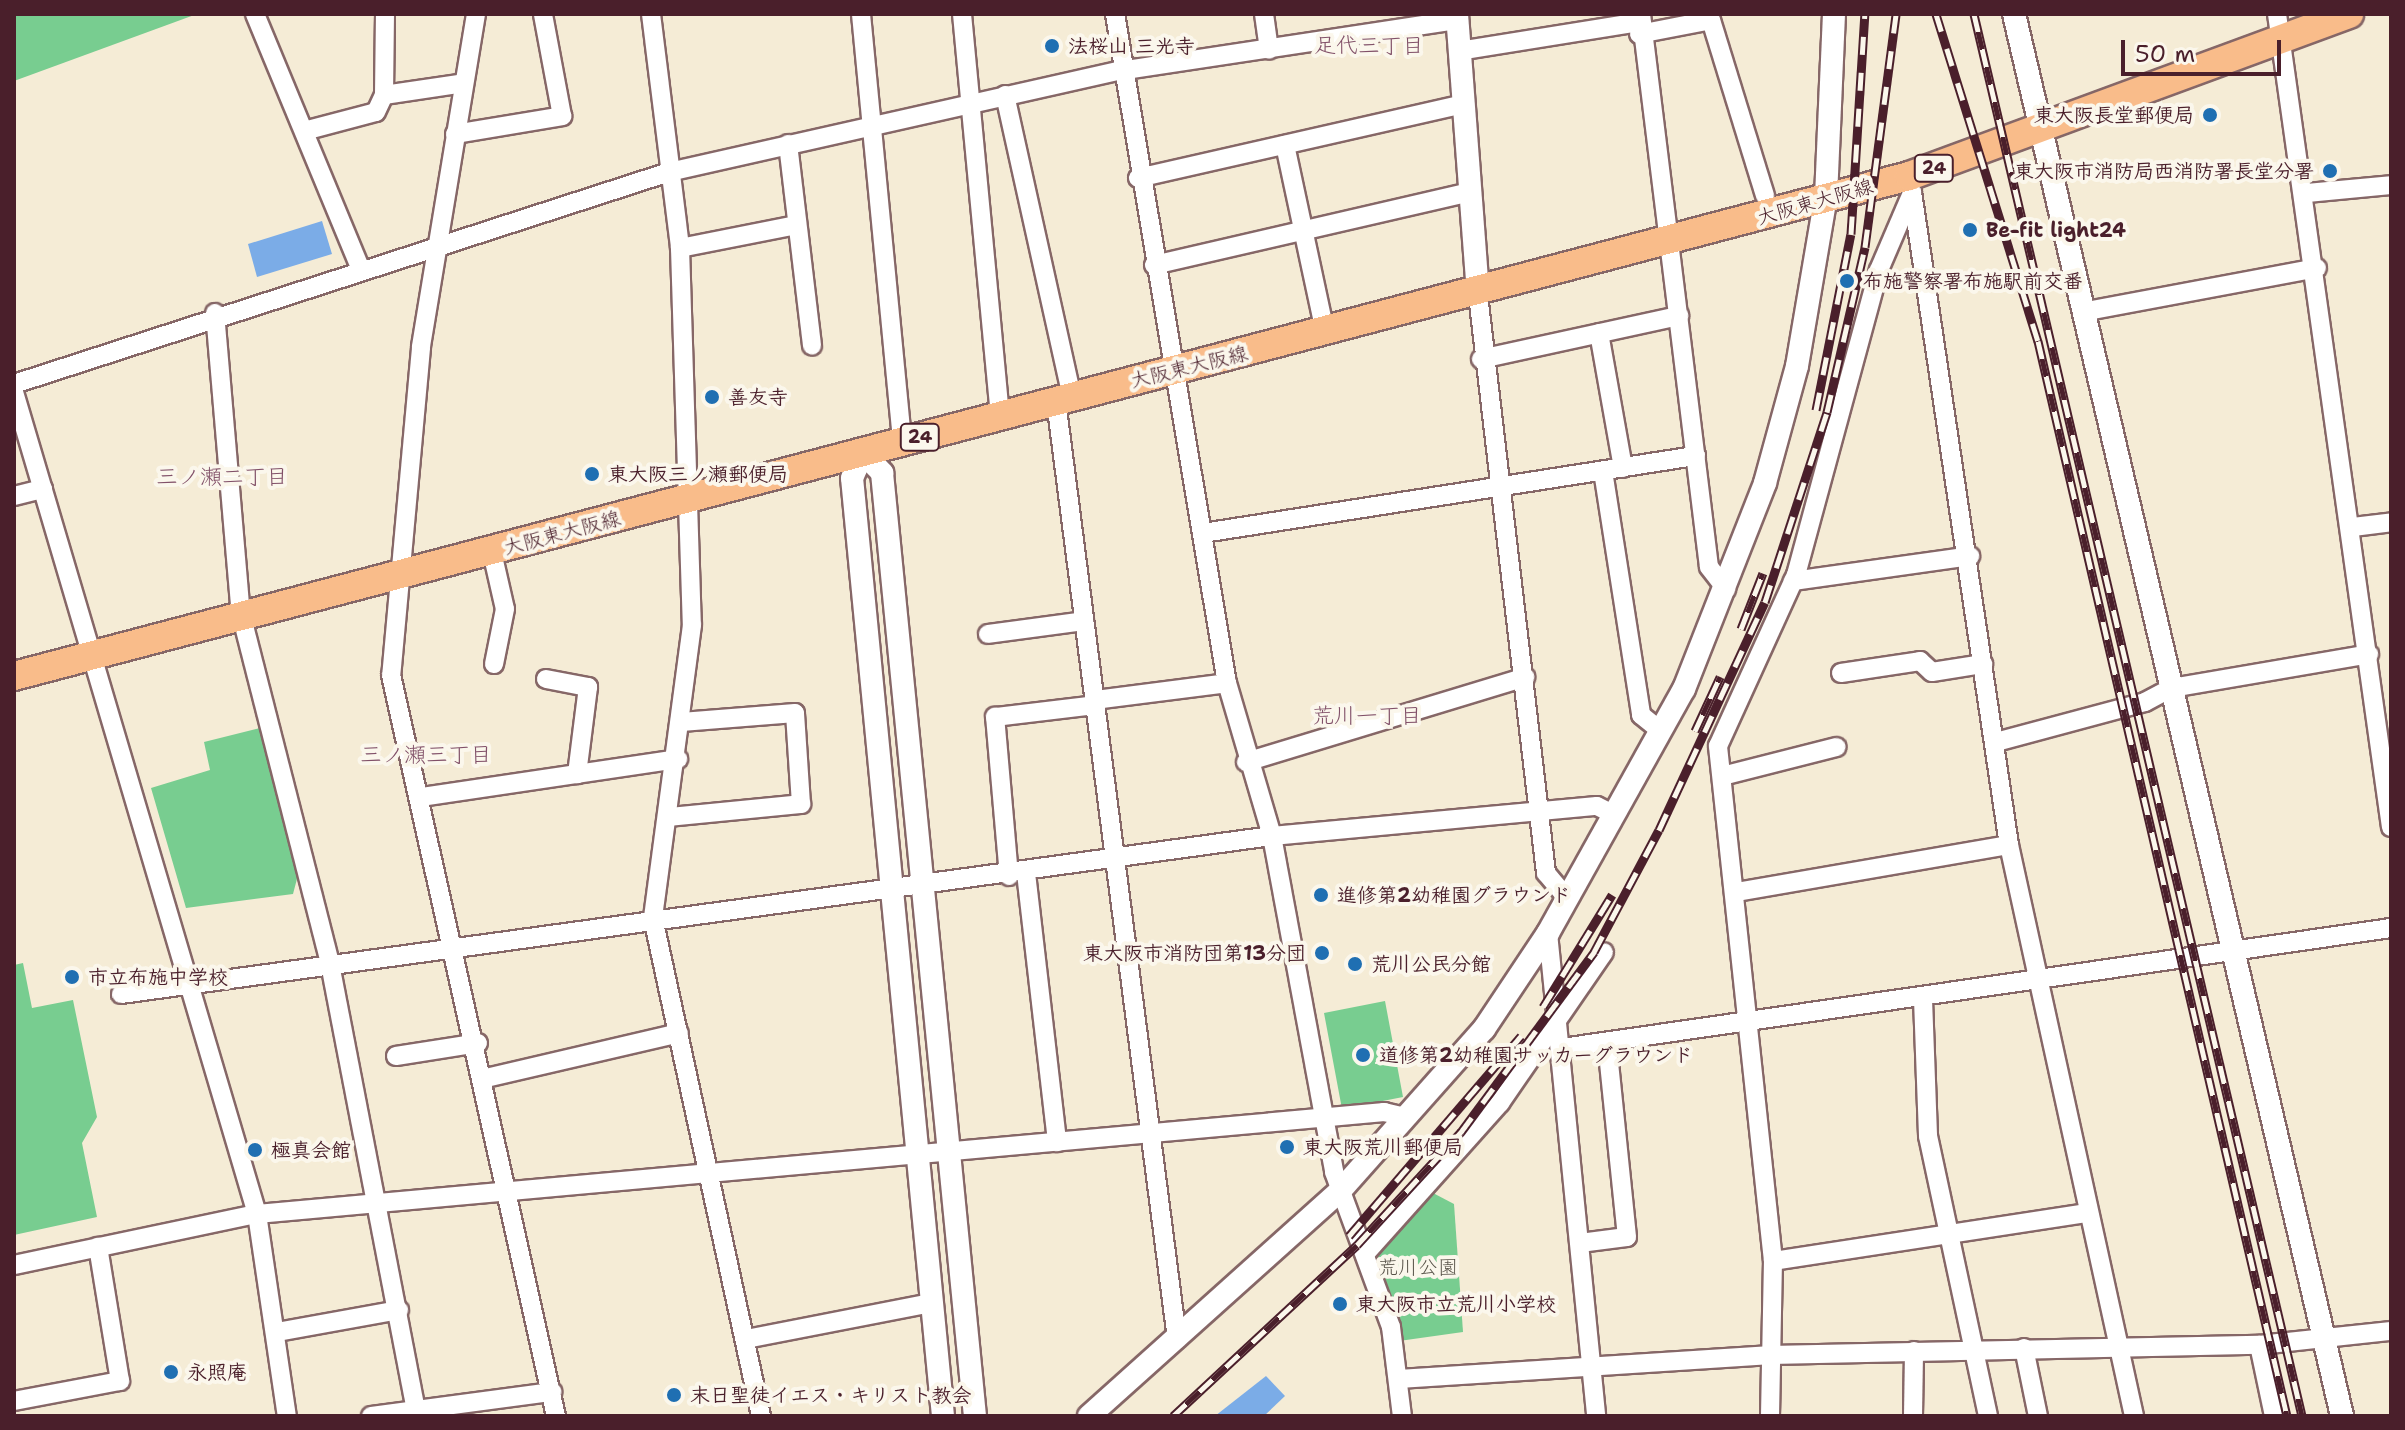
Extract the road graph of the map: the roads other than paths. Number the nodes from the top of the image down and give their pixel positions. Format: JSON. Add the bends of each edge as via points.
{"nodes":[{"id":1,"x":255,"y":14,"type":"edge"},
{"id":2,"x":385,"y":14,"type":"edge"},
{"id":3,"x":476,"y":14,"type":"edge"},
{"id":4,"x":543,"y":14,"type":"edge"},
{"id":5,"x":651,"y":14,"type":"edge"},
{"id":6,"x":861,"y":14,"type":"edge"},
{"id":7,"x":962,"y":14,"type":"edge"},
{"id":8,"x":1115,"y":14,"type":"edge"},
{"id":9,"x":1264,"y":14,"type":"edge"},
{"id":10,"x":1834,"y":14,"type":"edge"},
{"id":11,"x":2014,"y":14,"type":"edge"},
{"id":12,"x":2349,"y":14,"type":"edge"},
{"id":13,"x":1457,"y":17,"type":"edge"},
{"id":14,"x":1640,"y":23,"type":"edge"},
{"id":15,"x":2279,"y":25,"type":"edge"},
{"id":16,"x":1269,"y":50,"type":"junction"},
{"id":17,"x":1459,"y":51,"type":"junction"},
{"id":18,"x":1119,"y":71,"type":"junction"},
{"id":19,"x":464,"y":83,"type":"junction"},
{"id":20,"x":384,"y":95,"type":"junction"},
{"id":21,"x":1005,"y":95,"type":"junction"},
{"id":22,"x":969,"y":103,"type":"junction"},
{"id":23,"x":1464,"y":104,"type":"junction"},
{"id":24,"x":872,"y":124,"type":"junction"},
{"id":25,"x":304,"y":131,"type":"junction"},
{"id":26,"x":2042,"y":133,"type":"junction"},
{"id":27,"x":455,"y":134,"type":"junction"},
{"id":28,"x":788,"y":144,"type":"junction"},
{"id":29,"x":1285,"y":145,"type":"junction"},
{"id":30,"x":669,"y":172,"type":"junction"},
{"id":31,"x":1138,"y":178,"type":"junction"},
{"id":32,"x":1911,"y":185,"type":"junction"},
{"id":33,"x":2391,"y":185,"type":"edge"},
{"id":34,"x":1470,"y":192,"type":"junction"},
{"id":35,"x":2307,"y":193,"type":"junction"},
{"id":36,"x":1765,"y":196,"type":"dead end"},
{"id":37,"x":1826,"y":197,"type":"junction"},
{"id":38,"x":796,"y":225,"type":"junction"},
{"id":39,"x":1302,"y":228,"type":"junction"},
{"id":40,"x":1669,"y":241,"type":"junction"},
{"id":41,"x":436,"y":243,"type":"junction"},
{"id":42,"x":680,"y":248,"type":"junction"},
{"id":43,"x":1154,"y":265,"type":"junction"},
{"id":44,"x":360,"y":268,"type":"junction"},
{"id":45,"x":2317,"y":268,"type":"junction"},
{"id":46,"x":1478,"y":295,"type":"junction"},
{"id":47,"x":2082,"y":312,"type":"junction"},
{"id":48,"x":215,"y":313,"type":"junction"},
{"id":49,"x":1679,"y":316,"type":"junction"},
{"id":50,"x":1325,"y":332,"type":"junction"},
{"id":51,"x":1599,"y":333,"type":"junction"},
{"id":52,"x":812,"y":346,"type":"dead end"},
{"id":53,"x":1481,"y":359,"type":"junction"},
{"id":54,"x":1173,"y":371,"type":"junction"},
{"id":55,"x":14,"y":384,"type":"edge"},
{"id":56,"x":14,"y":392,"type":"edge"},
{"id":57,"x":1064,"y":399,"type":"junction"},
{"id":58,"x":1000,"y":416,"type":"junction"},
{"id":59,"x":902,"y":442,"type":"junction"},
{"id":60,"x":863,"y":453,"type":"junction"},
{"id":61,"x":1696,"y":456,"type":"junction"},
{"id":62,"x":1623,"y":468,"type":"junction"},
{"id":63,"x":1603,"y":471,"type":"junction"},
{"id":64,"x":1499,"y":488,"type":"junction"},
{"id":65,"x":43,"y":489,"type":"junction"},
{"id":66,"x":14,"y":496,"type":"edge"},
{"id":67,"x":687,"y":501,"type":"junction"},
{"id":68,"x":2391,"y":522,"type":"edge"},
{"id":69,"x":2353,"y":527,"type":"junction"},
{"id":70,"x":1203,"y":533,"type":"junction"},
{"id":71,"x":492,"y":552,"type":"junction"},
{"id":72,"x":1970,"y":556,"type":"junction"},
{"id":73,"x":405,"y":573,"type":"junction"},
{"id":74,"x":1793,"y":581,"type":"junction"},
{"id":75,"x":1726,"y":589,"type":"junction"},
{"id":76,"x":241,"y":614,"type":"junction"},
{"id":77,"x":1084,"y":621,"type":"junction"},
{"id":78,"x":988,"y":634,"type":"dead end"},
{"id":79,"x":91,"y":653,"type":"junction"},
{"id":80,"x":2369,"y":654,"type":"junction"},
{"id":81,"x":494,"y":664,"type":"dead end"},
{"id":82,"x":1983,"y":664,"type":"junction"},
{"id":83,"x":1841,"y":673,"type":"dead end"},
{"id":84,"x":14,"y":676,"type":"edge"},
{"id":85,"x":1525,"y":677,"type":"junction"},
{"id":86,"x":546,"y":679,"type":"dead end"},
{"id":87,"x":1227,"y":683,"type":"junction"},
{"id":88,"x":2171,"y":688,"type":"junction"},
{"id":89,"x":1095,"y":703,"type":"junction"},
{"id":90,"x":681,"y":722,"type":"junction"},
{"id":91,"x":1661,"y":731,"type":"junction"},
{"id":92,"x":1996,"y":742,"type":"junction"},
{"id":93,"x":1837,"y":747,"type":"dead end"},
{"id":94,"x":678,"y":759,"type":"junction"},
{"id":95,"x":1246,"y":762,"type":"junction"},
{"id":96,"x":577,"y":774,"type":"junction"},
{"id":97,"x":1726,"y":775,"type":"junction"},
{"id":98,"x":421,"y":797,"type":"junction"},
{"id":99,"x":1540,"y":812,"type":"junction"},
{"id":100,"x":1615,"y":815,"type":"junction"},
{"id":101,"x":669,"y":817,"type":"junction"},
{"id":102,"x":2391,"y":827,"type":"edge"},
{"id":103,"x":1272,"y":836,"type":"junction"},
{"id":104,"x":2009,"y":845,"type":"junction"},
{"id":105,"x":1116,"y":860,"type":"junction"},
{"id":106,"x":1018,"y":875,"type":"junction"},
{"id":107,"x":924,"y":888,"type":"junction"},
{"id":108,"x":892,"y":891,"type":"junction"},
{"id":109,"x":1736,"y":892,"type":"junction"},
{"id":110,"x":1568,"y":899,"type":"junction"},
{"id":111,"x":653,"y":918,"type":"junction"},
{"id":112,"x":2391,"y":928,"type":"edge"},
{"id":113,"x":1548,"y":933,"type":"junction"},
{"id":114,"x":457,"y":950,"type":"junction"},
{"id":115,"x":2233,"y":950,"type":"junction"},
{"id":116,"x":1604,"y":952,"type":"dead end"},
{"id":117,"x":330,"y":964,"type":"junction"},
{"id":118,"x":2036,"y":978,"type":"junction"},
{"id":119,"x":194,"y":983,"type":"junction"},
{"id":120,"x":121,"y":994,"type":"dead end"},
{"id":121,"x":1923,"y":999,"type":"junction"},
{"id":122,"x":1748,"y":1021,"type":"junction"},
{"id":123,"x":1559,"y":1026,"type":"junction"},
{"id":124,"x":679,"y":1033,"type":"junction"},
{"id":125,"x":1607,"y":1042,"type":"junction"},
{"id":126,"x":478,"y":1043,"type":"junction"},
{"id":127,"x":1562,"y":1048,"type":"junction"},
{"id":128,"x":396,"y":1056,"type":"dead end"},
{"id":129,"x":486,"y":1078,"type":"junction"},
{"id":130,"x":1405,"y":1117,"type":"junction"},
{"id":131,"x":1325,"y":1118,"type":"junction"},
{"id":132,"x":1153,"y":1133,"type":"junction"},
{"id":133,"x":1057,"y":1142,"type":"junction"},
{"id":134,"x":949,"y":1152,"type":"junction"},
{"id":135,"x":916,"y":1155,"type":"junction"},
{"id":136,"x":713,"y":1172,"type":"junction"},
{"id":137,"x":1340,"y":1191,"type":"junction"},
{"id":138,"x":512,"y":1192,"type":"junction"},
{"id":139,"x":380,"y":1206,"type":"junction"},
{"id":140,"x":2088,"y":1213,"type":"junction"},
{"id":141,"x":257,"y":1214,"type":"junction"},
{"id":142,"x":1945,"y":1235,"type":"junction"},
{"id":143,"x":1580,"y":1243,"type":"junction"},
{"id":144,"x":98,"y":1247,"type":"junction"},
{"id":145,"x":1365,"y":1254,"type":"junction"},
{"id":146,"x":1773,"y":1261,"type":"junction"},
{"id":147,"x":14,"y":1265,"type":"edge"},
{"id":148,"x":931,"y":1303,"type":"junction"},
{"id":149,"x":399,"y":1310,"type":"junction"},
{"id":150,"x":2391,"y":1331,"type":"edge"},
{"id":151,"x":277,"y":1332,"type":"junction"},
{"id":152,"x":746,"y":1339,"type":"junction"},
{"id":153,"x":1177,"y":1339,"type":"junction"},
{"id":154,"x":2324,"y":1340,"type":"junction"},
{"id":155,"x":2259,"y":1345,"type":"junction"},
{"id":156,"x":2119,"y":1347,"type":"junction"},
{"id":157,"x":2024,"y":1348,"type":"junction"},
{"id":158,"x":1973,"y":1350,"type":"junction"},
{"id":159,"x":1914,"y":1351,"type":"junction"},
{"id":160,"x":1770,"y":1355,"type":"junction"},
{"id":161,"x":1592,"y":1364,"type":"junction"},
{"id":162,"x":1400,"y":1379,"type":"junction"},
{"id":163,"x":552,"y":1392,"type":"junction"},
{"id":164,"x":14,"y":1401,"type":"edge"},
{"id":165,"x":499,"y":1408,"type":"edge"},
{"id":166,"x":417,"y":1413,"type":"edge"},
{"id":167,"x":287,"y":1416,"type":"edge"},
{"id":168,"x":371,"y":1416,"type":"edge"},
{"id":169,"x":556,"y":1416,"type":"edge"},
{"id":170,"x":761,"y":1416,"type":"edge"},
{"id":171,"x":943,"y":1416,"type":"edge"},
{"id":172,"x":975,"y":1416,"type":"edge"},
{"id":173,"x":1089,"y":1416,"type":"edge"},
{"id":174,"x":1402,"y":1416,"type":"edge"},
{"id":175,"x":1596,"y":1416,"type":"edge"},
{"id":176,"x":1770,"y":1416,"type":"edge"},
{"id":177,"x":1913,"y":1416,"type":"edge"},
{"id":178,"x":1988,"y":1416,"type":"edge"},
{"id":179,"x":2038,"y":1416,"type":"edge"},
{"id":180,"x":2134,"y":1416,"type":"edge"},
{"id":181,"x":2274,"y":1416,"type":"edge"},
{"id":182,"x":2342,"y":1416,"type":"edge"}],
"edges":[{"from":1,"to":25,"type":"street"},
{"from":2,"to":20,"type":"street"},
{"from":3,"to":19,"type":"street"},
{"from":4,"to":27,"type":"street","via":[[562,116]]},
{"from":5,"to":30,"type":"street"},
{"from":6,"to":24,"type":"street"},
{"from":7,"to":22,"type":"street"},
{"from":8,"to":18,"type":"street"},
{"from":9,"to":16,"type":"street"},
{"from":10,"to":37,"type":"street"},
{"from":11,"to":26,"type":"street"},
{"from":12,"to":15,"type":"main road","name":"大阪東大阪線","number":"24"},
{"from":13,"to":16,"type":"street"},
{"from":13,"to":17,"type":"street"},
{"from":14,"to":17,"type":"street"},
{"from":14,"to":36,"type":"street","via":[[1711,20]]},
{"from":14,"to":40,"type":"street"},
{"from":15,"to":26,"type":"main road","name":"大阪東大阪線","number":"24"},
{"from":15,"to":35,"type":"street"},
{"from":16,"to":18,"type":"street"},
{"from":17,"to":23,"type":"street"},
{"from":18,"to":21,"type":"street"},
{"from":18,"to":31,"type":"street"},
{"from":19,"to":20,"type":"street"},
{"from":19,"to":27,"type":"street"},
{"from":20,"to":25,"type":"street","via":[[376,112]]},
{"from":21,"to":22,"type":"street"},
{"from":21,"to":57,"type":"street"},
{"from":22,"to":24,"type":"street"},
{"from":22,"to":58,"type":"street"},
{"from":23,"to":29,"type":"street"},
{"from":23,"to":34,"type":"street"},
{"from":24,"to":28,"type":"street"},
{"from":24,"to":59,"type":"street"},
{"from":25,"to":44,"type":"street"},
{"from":26,"to":32,"type":"main road","name":"大阪東大阪線","number":"24"},
{"from":26,"to":47,"type":"street"},
{"from":27,"to":41,"type":"street"},
{"from":28,"to":30,"type":"street"},
{"from":28,"to":38,"type":"street"},
{"from":29,"to":31,"type":"street"},
{"from":29,"to":39,"type":"street"},
{"from":30,"to":41,"type":"street"},
{"from":30,"to":42,"type":"street"},
{"from":31,"to":43,"type":"street"},
{"from":32,"to":37,"type":"main road","name":"大阪東大阪線","number":"24"},
{"from":32,"to":72,"type":"street"},
{"from":32,"to":74,"type":"street","via":[[1879,270]]},
{"from":33,"to":35,"type":"street"},
{"from":34,"to":39,"type":"street"},
{"from":34,"to":46,"type":"street"},
{"from":35,"to":45,"type":"street"},
{"from":37,"to":40,"type":"main road","name":"大阪東大阪線","number":"24"},
{"from":37,"to":75,"type":"street","via":[[1784,420]]},
{"from":38,"to":42,"type":"street"},
{"from":38,"to":52,"type":"street"},
{"from":39,"to":43,"type":"street"},
{"from":39,"to":50,"type":"street"},
{"from":40,"to":46,"type":"main road","name":"大阪東大阪線","number":"24"},
{"from":40,"to":49,"type":"street"},
{"from":41,"to":44,"type":"street"},
{"from":41,"to":73,"type":"street"},
{"from":42,"to":67,"type":"street"},
{"from":43,"to":54,"type":"street"},
{"from":44,"to":48,"type":"street"},
{"from":45,"to":47,"type":"street"},
{"from":45,"to":69,"type":"street"},
{"from":46,"to":50,"type":"main road","name":"大阪東大阪線","number":"24"},
{"from":46,"to":53,"type":"street"},
{"from":47,"to":88,"type":"street"},
{"from":48,"to":55,"type":"street"},
{"from":48,"to":76,"type":"street"},
{"from":49,"to":51,"type":"street"},
{"from":49,"to":61,"type":"street"},
{"from":50,"to":54,"type":"main road","name":"大阪東大阪線","number":"24"},
{"from":51,"to":53,"type":"street"},
{"from":51,"to":62,"type":"street"},
{"from":53,"to":64,"type":"street"},
{"from":54,"to":57,"type":"main road","name":"大阪東大阪線","number":"24"},
{"from":54,"to":70,"type":"street"},
{"from":56,"to":65,"type":"street"},
{"from":57,"to":58,"type":"main road","name":"大阪東大阪線","number":"24"},
{"from":57,"to":77,"type":"street"},
{"from":58,"to":59,"type":"main road","name":"大阪東大阪線","number":"24"},
{"from":59,"to":60,"type":"main road","name":"大阪東大阪線","number":"24"},
{"from":60,"to":67,"type":"main road","name":"大阪東大阪線","number":"24"},
{"from":60,"to":107,"type":"street","via":[[882,473]]},
{"from":60,"to":108,"type":"street","via":[[852,478]]},
{"from":61,"to":62,"type":"street"},
{"from":61,"to":75,"type":"street","via":[[1709,567]]},
{"from":62,"to":63,"type":"street"},
{"from":63,"to":64,"type":"street"},
{"from":63,"to":91,"type":"street","via":[[1641,715]]},
{"from":64,"to":70,"type":"street"},
{"from":64,"to":85,"type":"street"},
{"from":65,"to":66,"type":"street"},
{"from":65,"to":79,"type":"street"},
{"from":67,"to":71,"type":"main road","name":"大阪東大阪線","number":"24"},
{"from":67,"to":90,"type":"street","via":[[692,625]]},
{"from":68,"to":69,"type":"street"},
{"from":69,"to":80,"type":"street"},
{"from":70,"to":87,"type":"street"},
{"from":71,"to":73,"type":"main road","name":"大阪東大阪線","number":"24"},
{"from":71,"to":81,"type":"street","via":[[505,609]]},
{"from":72,"to":74,"type":"street"},
{"from":72,"to":82,"type":"street"},
{"from":73,"to":76,"type":"main road","name":"大阪東大阪線","number":"24"},
{"from":73,"to":98,"type":"street","via":[[391,675]]},
{"from":74,"to":97,"type":"street","via":[[1718,746]]},
{"from":75,"to":91,"type":"street"},
{"from":76,"to":79,"type":"main road","name":"大阪東大阪線","number":"24"},
{"from":76,"to":117,"type":"street"},
{"from":77,"to":78,"type":"street"},
{"from":77,"to":89,"type":"street"},
{"from":79,"to":84,"type":"main road","name":"大阪東大阪線","number":"24"},
{"from":79,"to":119,"type":"street"},
{"from":80,"to":88,"type":"street"},
{"from":80,"to":102,"type":"street"},
{"from":82,"to":83,"type":"street","via":[[1932,672],[1920,661]]},
{"from":82,"to":92,"type":"street"},
{"from":85,"to":95,"type":"street"},
{"from":85,"to":99,"type":"street"},
{"from":86,"to":96,"type":"street","via":[[588,687]]},
{"from":87,"to":89,"type":"street"},
{"from":87,"to":95,"type":"street"},
{"from":88,"to":92,"type":"street","via":[[2145,702]]},
{"from":88,"to":115,"type":"street"},
{"from":89,"to":105,"type":"street"},
{"from":89,"to":106,"type":"street","via":[[995,717]]},
{"from":90,"to":94,"type":"street"},
{"from":90,"to":101,"type":"street","via":[[795,713],[801,804]]},
{"from":91,"to":100,"type":"street"},
{"from":92,"to":104,"type":"street"},
{"from":93,"to":97,"type":"street"},
{"from":94,"to":96,"type":"street"},
{"from":94,"to":101,"type":"street"},
{"from":95,"to":103,"type":"street"},
{"from":96,"to":98,"type":"street"},
{"from":97,"to":109,"type":"street"},
{"from":98,"to":114,"type":"street"},
{"from":99,"to":100,"type":"street","via":[[1597,806]]},
{"from":99,"to":103,"type":"street"},
{"from":99,"to":110,"type":"street","via":[[1546,873]]},
{"from":100,"to":110,"type":"street"},
{"from":101,"to":111,"type":"street"},
{"from":103,"to":105,"type":"street"},
{"from":103,"to":131,"type":"street"},
{"from":104,"to":109,"type":"street"},
{"from":104,"to":118,"type":"street"},
{"from":105,"to":106,"type":"street"},
{"from":105,"to":132,"type":"street"},
{"from":106,"to":107,"type":"street"},
{"from":106,"to":133,"type":"street"},
{"from":107,"to":108,"type":"street"},
{"from":107,"to":134,"type":"street"},
{"from":108,"to":111,"type":"street"},
{"from":108,"to":135,"type":"street"},
{"from":109,"to":122,"type":"street"},
{"from":110,"to":113,"type":"street"},
{"from":111,"to":114,"type":"street"},
{"from":111,"to":124,"type":"street"},
{"from":112,"to":115,"type":"street"},
{"from":113,"to":123,"type":"street"},
{"from":113,"to":130,"type":"street","via":[[1484,1029]]},
{"from":114,"to":117,"type":"street"},
{"from":114,"to":126,"type":"street"},
{"from":115,"to":118,"type":"street"},
{"from":115,"to":154,"type":"street"},
{"from":116,"to":123,"type":"street"},
{"from":117,"to":119,"type":"street"},
{"from":117,"to":139,"type":"street"},
{"from":118,"to":121,"type":"street"},
{"from":118,"to":140,"type":"street"},
{"from":119,"to":120,"type":"street"},
{"from":119,"to":141,"type":"street"},
{"from":121,"to":122,"type":"street"},
{"from":121,"to":142,"type":"street","via":[[1928,1136]]},
{"from":122,"to":125,"type":"street"},
{"from":122,"to":146,"type":"street"},
{"from":123,"to":127,"type":"street"},
{"from":123,"to":145,"type":"street"},
{"from":124,"to":129,"type":"street"},
{"from":124,"to":136,"type":"street"},
{"from":125,"to":127,"type":"street"},
{"from":125,"to":143,"type":"street","via":[[1627,1237]]},
{"from":126,"to":128,"type":"street"},
{"from":126,"to":129,"type":"street"},
{"from":127,"to":143,"type":"street"},
{"from":129,"to":138,"type":"street"},
{"from":130,"to":131,"type":"street"},
{"from":130,"to":137,"type":"street"},
{"from":131,"to":132,"type":"street"},
{"from":131,"to":137,"type":"street"},
{"from":132,"to":133,"type":"street"},
{"from":132,"to":153,"type":"street"},
{"from":133,"to":134,"type":"street"},
{"from":134,"to":135,"type":"street"},
{"from":134,"to":172,"type":"street"},
{"from":135,"to":136,"type":"street"},
{"from":135,"to":148,"type":"street"},
{"from":136,"to":138,"type":"street"},
{"from":136,"to":152,"type":"street"},
{"from":137,"to":145,"type":"street"},
{"from":137,"to":153,"type":"street"},
{"from":138,"to":139,"type":"street"},
{"from":138,"to":163,"type":"street"},
{"from":139,"to":141,"type":"street"},
{"from":139,"to":149,"type":"street"},
{"from":140,"to":142,"type":"street"},
{"from":140,"to":156,"type":"street"},
{"from":141,"to":144,"type":"street"},
{"from":141,"to":151,"type":"street"},
{"from":142,"to":146,"type":"street"},
{"from":142,"to":158,"type":"street"},
{"from":143,"to":161,"type":"street"},
{"from":144,"to":147,"type":"street"},
{"from":144,"to":164,"type":"street","via":[[120,1381]]},
{"from":145,"to":162,"type":"street","via":[[1391,1327]]},
{"from":146,"to":160,"type":"street"},
{"from":148,"to":152,"type":"street"},
{"from":148,"to":171,"type":"street"},
{"from":149,"to":151,"type":"street"},
{"from":149,"to":166,"type":"street"},
{"from":150,"to":154,"type":"street"},
{"from":151,"to":167,"type":"street"},
{"from":152,"to":170,"type":"street"},
{"from":153,"to":173,"type":"street"},
{"from":154,"to":155,"type":"street"},
{"from":154,"to":182,"type":"street"},
{"from":155,"to":156,"type":"street"},
{"from":155,"to":181,"type":"street"},
{"from":156,"to":157,"type":"street"},
{"from":156,"to":180,"type":"street"},
{"from":157,"to":158,"type":"street"},
{"from":157,"to":179,"type":"street"},
{"from":158,"to":159,"type":"street"},
{"from":158,"to":178,"type":"street"},
{"from":159,"to":160,"type":"street"},
{"from":159,"to":177,"type":"street"},
{"from":160,"to":161,"type":"street"},
{"from":160,"to":176,"type":"street"},
{"from":161,"to":162,"type":"street"},
{"from":161,"to":175,"type":"street"},
{"from":162,"to":174,"type":"street"},
{"from":163,"to":165,"type":"street"},
{"from":163,"to":169,"type":"street"},
{"from":165,"to":166,"type":"street"},
{"from":166,"to":168,"type":"street"}]}
